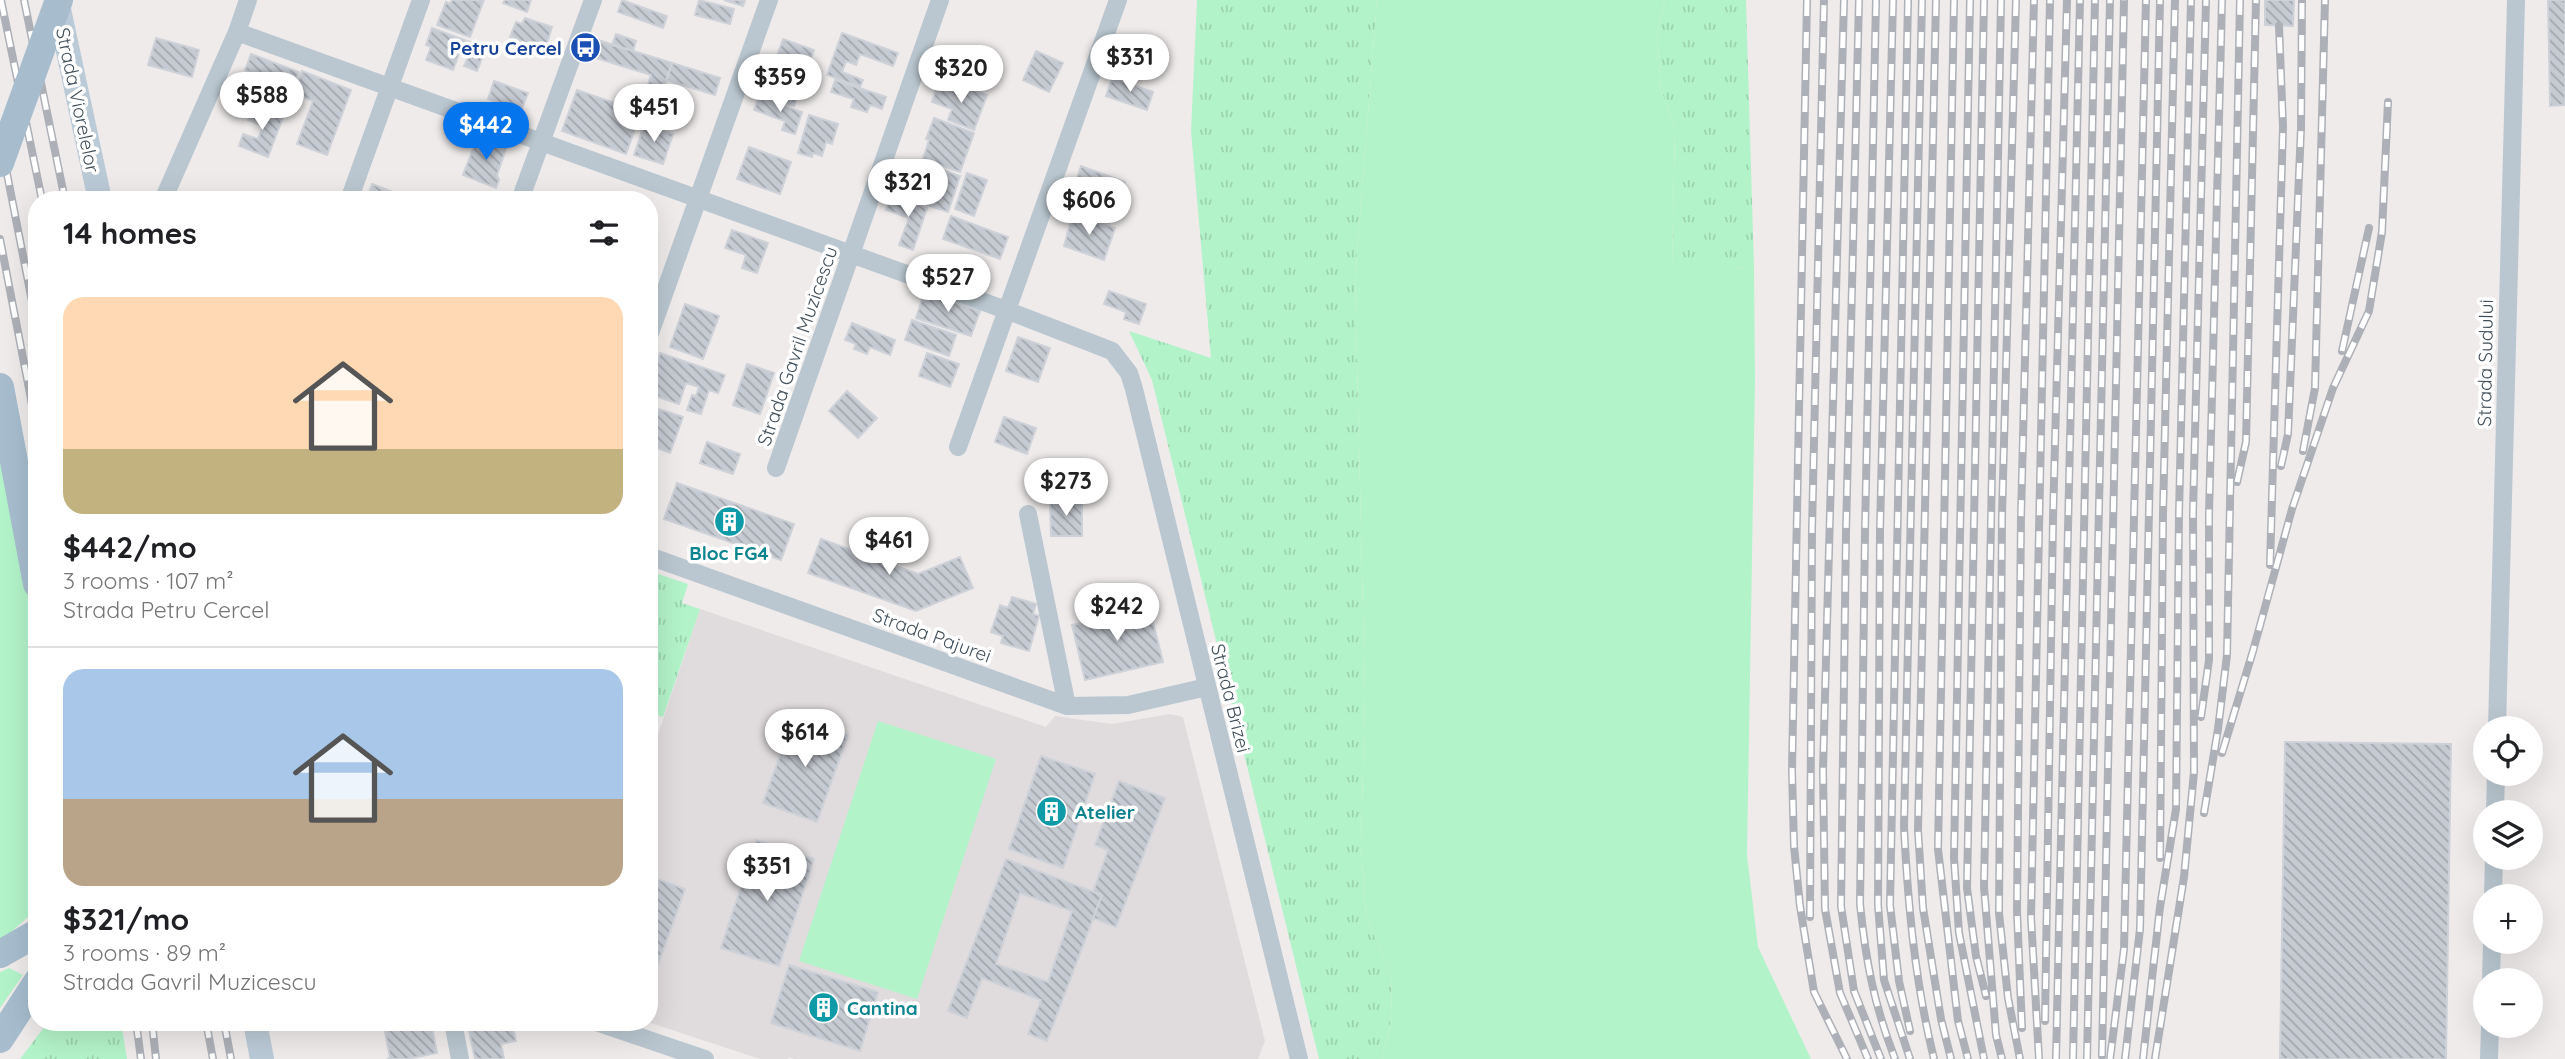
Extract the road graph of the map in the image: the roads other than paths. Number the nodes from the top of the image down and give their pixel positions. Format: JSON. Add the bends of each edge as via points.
{"nodes":[{"id":1,"x":41,"y":0,"type":"edge"},
{"id":2,"x":58,"y":0,"type":"edge"},
{"id":3,"x":248,"y":0,"type":"edge"},
{"id":4,"x":421,"y":0,"type":"edge"},
{"id":5,"x":593,"y":0,"type":"edge"},
{"id":6,"x":769,"y":0,"type":"edge"},
{"id":7,"x":940,"y":0,"type":"edge"},
{"id":8,"x":1118,"y":0,"type":"edge"},
{"id":9,"x":2515,"y":0,"type":"edge"},
{"id":10,"x":237,"y":32,"type":"junction"},
{"id":11,"x":390,"y":87,"type":"junction"},
{"id":12,"x":0,"y":113,"type":"edge"},
{"id":13,"x":541,"y":142,"type":"junction"},
{"id":14,"x":0,"y":163,"type":"edge"},
{"id":15,"x":98,"y":191,"type":"edge"},
{"id":16,"x":167,"y":191,"type":"edge"},
{"id":17,"x":352,"y":191,"type":"edge"},
{"id":18,"x":523,"y":191,"type":"edge"},
{"id":19,"x":698,"y":200,"type":"junction"},
{"id":20,"x":851,"y":255,"type":"junction"},
{"id":21,"x":1006,"y":310,"type":"junction"},
{"id":22,"x":658,"y":311,"type":"edge"},
{"id":23,"x":0,"y":387,"type":"edge"},
{"id":24,"x":958,"y":447,"type":"dead end"},
{"id":25,"x":776,"y":468,"type":"dead end"},
{"id":26,"x":1028,"y":514,"type":"dead end"},
{"id":27,"x":28,"y":536,"type":"edge"},
{"id":28,"x":658,"y":559,"type":"edge"},
{"id":29,"x":1207,"y":687,"type":"junction"},
{"id":30,"x":1067,"y":706,"type":"junction"},
{"id":31,"x":2497,"y":716,"type":"edge"},
{"id":32,"x":28,"y":938,"type":"edge"},
{"id":33,"x":0,"y":954,"type":"edge"},
{"id":34,"x":28,"y":996,"type":"edge"},
{"id":35,"x":257,"y":1031,"type":"edge"},
{"id":36,"x":455,"y":1031,"type":"edge"},
{"id":37,"x":623,"y":1031,"type":"edge"},
{"id":38,"x":2490,"y":1038,"type":"edge"},
{"id":39,"x":0,"y":1039,"type":"edge"},
{"id":40,"x":262,"y":1059,"type":"edge"},
{"id":41,"x":460,"y":1059,"type":"edge"},
{"id":42,"x":705,"y":1059,"type":"edge"},
{"id":43,"x":1299,"y":1059,"type":"edge"},
{"id":44,"x":2489,"y":1059,"type":"edge"}],
"edges":[{"from":1,"to":12,"type":"main road"},
{"from":2,"to":14,"type":"main road","bridge":true},
{"from":2,"to":15,"type":"street","name":"Strada Viorelelor"},
{"from":3,"to":10,"type":"street"},
{"from":4,"to":11,"type":"street"},
{"from":5,"to":13,"type":"street"},
{"from":6,"to":19,"type":"street"},
{"from":7,"to":20,"type":"street","name":"Strada Gavril Muzicescu"},
{"from":8,"to":21,"type":"street"},
{"from":9,"to":31,"type":"street","name":"Strada Sudului"},
{"from":10,"to":11,"type":"street"},
{"from":10,"to":16,"type":"street"},
{"from":11,"to":13,"type":"street"},
{"from":11,"to":17,"type":"street"},
{"from":13,"to":18,"type":"street"},
{"from":13,"to":19,"type":"street"},
{"from":19,"to":20,"type":"street"},
{"from":19,"to":22,"type":"street"},
{"from":20,"to":21,"type":"street"},
{"from":20,"to":25,"type":"street","name":"Strada Gavril Muzicescu"},
{"from":21,"to":24,"type":"street"},
{"from":21,"to":29,"type":"street","name":"Strada Brizei","via":[[1112,351],[1129,373]]},
{"from":23,"to":27,"type":"main road"},
{"from":26,"to":30,"type":"street"},
{"from":28,"to":30,"type":"street","name":"Strada Pajurei"},
{"from":29,"to":30,"type":"street","name":"Strada Pajurei","via":[[1128,705]]},
{"from":29,"to":43,"type":"street","name":"Strada Brizei"},
{"from":32,"to":33,"type":"main road"},
{"from":34,"to":39,"type":"main road"},
{"from":35,"to":40,"type":"street"},
{"from":36,"to":41,"type":"street"},
{"from":37,"to":42,"type":"street"},
{"from":38,"to":44,"type":"street"}]}
